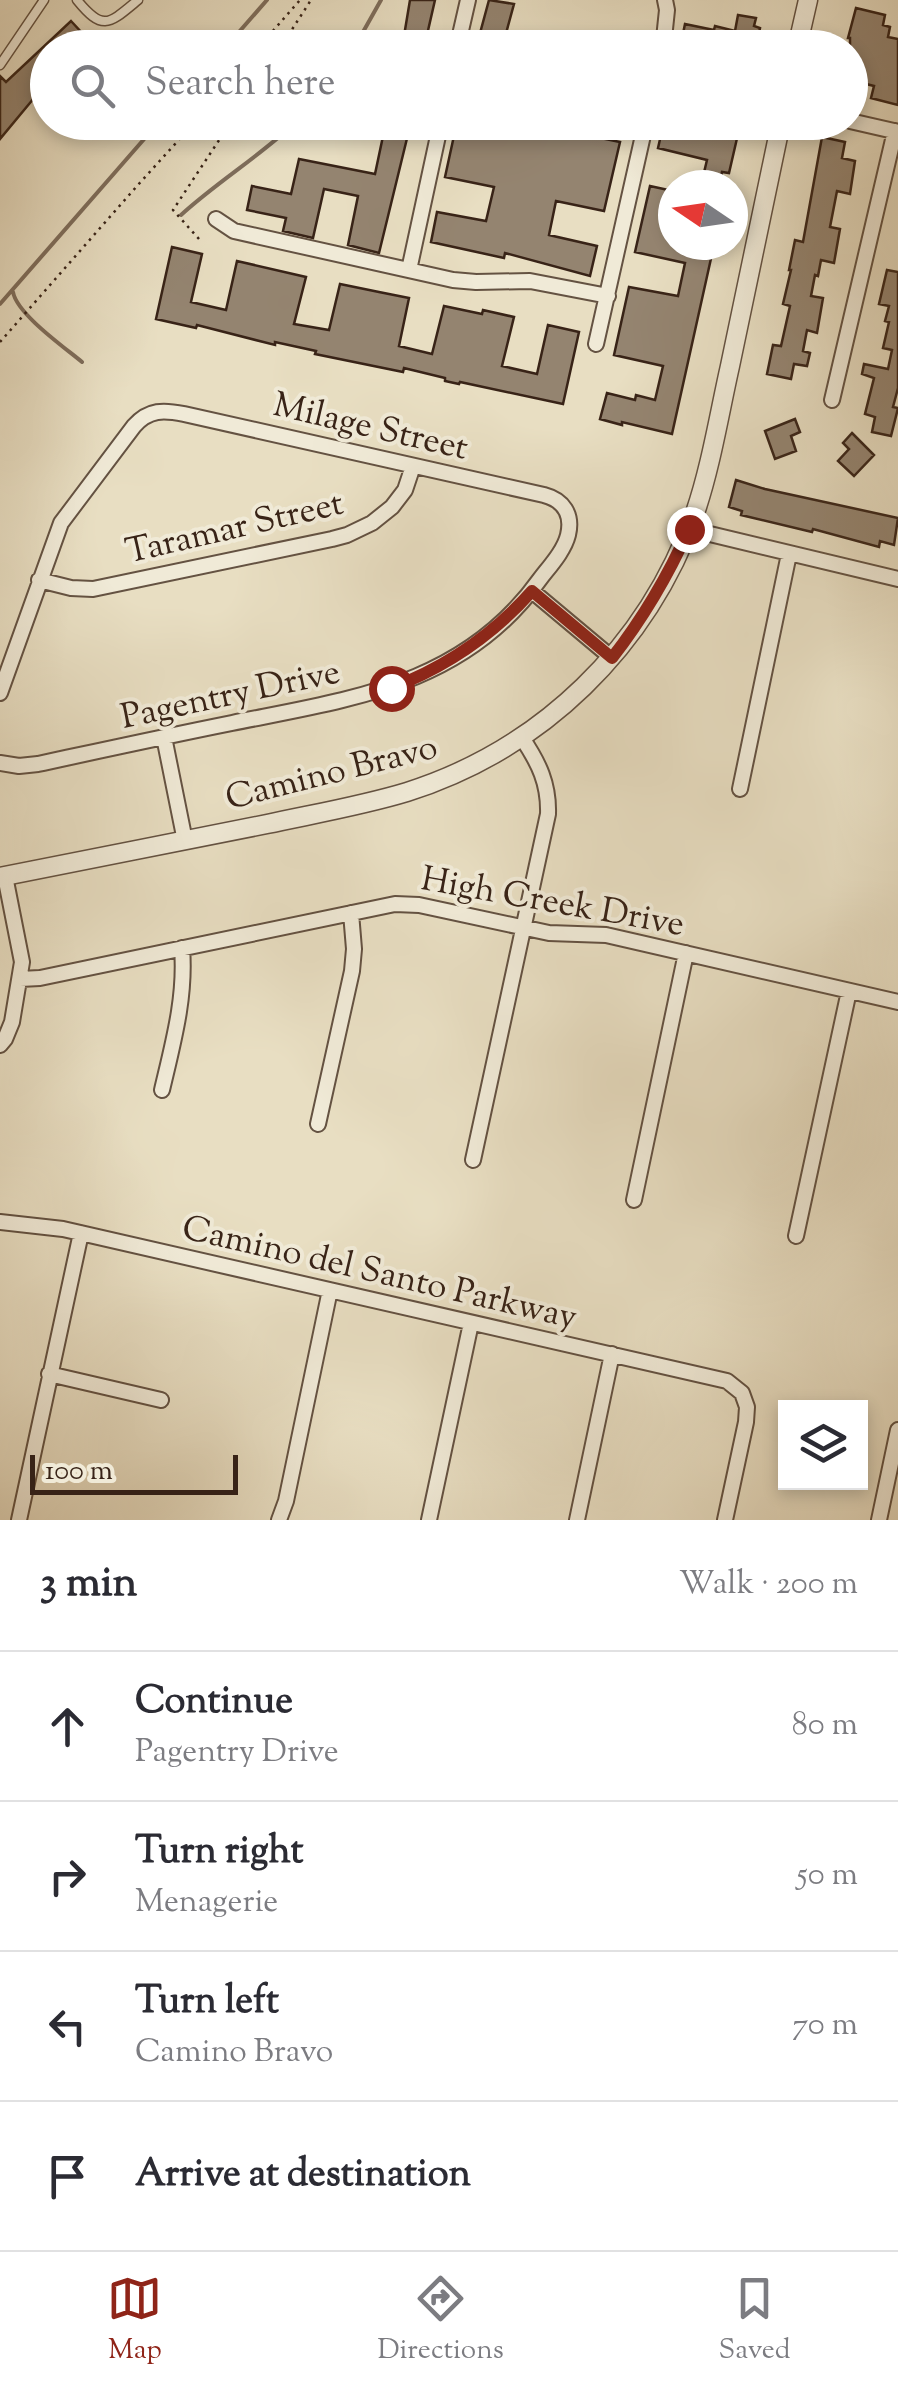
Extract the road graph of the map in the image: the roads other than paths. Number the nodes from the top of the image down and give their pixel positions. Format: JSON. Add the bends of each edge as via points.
{"nodes":[{"id":1,"x":44,"y":0,"type":"edge"},
{"id":2,"x":76,"y":0,"type":"edge"},
{"id":3,"x":138,"y":0,"type":"edge"},
{"id":4,"x":468,"y":0,"type":"edge"},
{"id":5,"x":666,"y":0,"type":"edge"},
{"id":6,"x":808,"y":0,"type":"edge"},
{"id":7,"x":462,"y":30,"type":"edge"},
{"id":8,"x":664,"y":30,"type":"edge"},
{"id":9,"x":802,"y":30,"type":"edge"},
{"id":10,"x":0,"y":65,"type":"edge"},
{"id":11,"x":868,"y":125,"type":"edge"},
{"id":12,"x":896,"y":132,"type":"edge"},
{"id":13,"x":437,"y":140,"type":"edge"},
{"id":14,"x":642,"y":140,"type":"edge"},
{"id":15,"x":777,"y":140,"type":"edge"},
{"id":16,"x":216,"y":219,"type":"dead end"},
{"id":17,"x":409,"y":270,"type":"junction"},
{"id":18,"x":608,"y":296,"type":"junction"},
{"id":19,"x":596,"y":344,"type":"dead end"},
{"id":20,"x":832,"y":400,"type":"dead end"},
{"id":21,"x":413,"y":466,"type":"junction"},
{"id":22,"x":568,"y":514,"type":"joint"},
{"id":23,"x":689,"y":529,"type":"junction"},
{"id":24,"x":790,"y":554,"type":"junction"},
{"id":25,"x":898,"y":578,"type":"edge"},
{"id":26,"x":39,"y":580,"type":"junction"},
{"id":27,"x":532,"y":591,"type":"junction"},
{"id":28,"x":612,"y":658,"type":"junction"},
{"id":29,"x":0,"y":693,"type":"edge"},
{"id":30,"x":164,"y":737,"type":"junction"},
{"id":31,"x":522,"y":738,"type":"junction"},
{"id":32,"x":0,"y":763,"type":"edge"},
{"id":33,"x":740,"y":789,"type":"dead end"},
{"id":34,"x":186,"y":841,"type":"junction"},
{"id":35,"x":3,"y":877,"type":"edge"},
{"id":36,"x":351,"y":913,"type":"junction"},
{"id":37,"x":524,"y":928,"type":"junction"},
{"id":38,"x":182,"y":948,"type":"junction"},
{"id":39,"x":686,"y":953,"type":"junction"},
{"id":40,"x":20,"y":979,"type":"junction"},
{"id":41,"x":849,"y":991,"type":"junction"},
{"id":42,"x":898,"y":1002,"type":"edge"},
{"id":43,"x":0,"y":1046,"type":"edge"},
{"id":44,"x":162,"y":1090,"type":"dead end"},
{"id":45,"x":318,"y":1124,"type":"dead end"},
{"id":46,"x":473,"y":1160,"type":"dead end"},
{"id":47,"x":634,"y":1200,"type":"dead end"},
{"id":48,"x":0,"y":1222,"type":"edge"},
{"id":49,"x":80,"y":1233,"type":"junction"},
{"id":50,"x":796,"y":1236,"type":"dead end"},
{"id":51,"x":330,"y":1290,"type":"junction"},
{"id":52,"x":471,"y":1323,"type":"junction"},
{"id":53,"x":612,"y":1354,"type":"junction"},
{"id":54,"x":50,"y":1374,"type":"junction"},
{"id":55,"x":160,"y":1400,"type":"dead end"},
{"id":56,"x":898,"y":1430,"type":"edge"},
{"id":57,"x":19,"y":1520,"type":"edge"},
{"id":58,"x":279,"y":1520,"type":"edge"},
{"id":59,"x":429,"y":1520,"type":"edge"},
{"id":60,"x":577,"y":1520,"type":"edge"},
{"id":61,"x":725,"y":1520,"type":"edge"},
{"id":62,"x":879,"y":1520,"type":"edge"}],
"edges":[{"from":1,"to":10,"type":"lane"},
{"from":2,"to":3,"type":"lane","via":[[92,19],[104,22]]},
{"from":4,"to":7,"type":"street"},
{"from":5,"to":8,"type":"street"},
{"from":6,"to":9,"type":"street"},
{"from":11,"to":12,"type":"street"},
{"from":12,"to":20,"type":"street"},
{"from":13,"to":17,"type":"street"},
{"from":14,"to":18,"type":"street"},
{"from":15,"to":23,"type":"street","name":"Camino Bravo","via":[[712,452]]},
{"from":16,"to":17,"type":"street","via":[[234,231]]},
{"from":17,"to":18,"type":"street"},
{"from":18,"to":19,"type":"street"},
{"from":21,"to":22,"type":"street","name":"Milage Street","via":[[551,497]]},
{"from":21,"to":26,"type":"street","name":"Taramar Street","via":[[392,507],[332,540],[92,590]]},
{"from":21,"to":26,"type":"street","name":"Milage Street","via":[[154,411],[134,426],[66,515]]},
{"from":22,"to":27,"type":"street","name":"Pagentry Drive","via":[[568,538]]},
{"from":23,"to":24,"type":"street"},
{"from":23,"to":28,"type":"street","name":"Camino Bravo","via":[[651,604]]},
{"from":24,"to":25,"type":"street"},
{"from":24,"to":33,"type":"street"},
{"from":26,"to":29,"type":"street"},
{"from":27,"to":28,"type":"street"},
{"from":27,"to":30,"type":"street","name":"Pagentry Drive","via":[[473,645],[406,682]]},
{"from":28,"to":31,"type":"street","name":"Camino Bravo"},
{"from":30,"to":32,"type":"street","name":"Pagentry Drive","via":[[28,766]]},
{"from":30,"to":34,"type":"street"},
{"from":31,"to":34,"type":"street","name":"Camino Bravo","via":[[404,793]]},
{"from":31,"to":37,"type":"street","via":[[548,791]]},
{"from":34,"to":35,"type":"street","name":"Camino Bravo"},
{"from":35,"to":40,"type":"street","via":[[22,955]]},
{"from":36,"to":37,"type":"street","name":"High Creek Drive","via":[[420,906]]},
{"from":36,"to":38,"type":"street","name":"High Creek Drive"},
{"from":36,"to":45,"type":"street","via":[[352,971]]},
{"from":37,"to":39,"type":"street","name":"High Creek Drive","via":[[597,934]]},
{"from":37,"to":46,"type":"street"},
{"from":38,"to":40,"type":"street","name":"High Creek Drive"},
{"from":38,"to":44,"type":"street","via":[[182,996]]},
{"from":39,"to":41,"type":"street","name":"High Creek Drive"},
{"from":39,"to":47,"type":"street"},
{"from":40,"to":43,"type":"street"},
{"from":41,"to":42,"type":"street","name":"High Creek Drive"},
{"from":41,"to":50,"type":"street"},
{"from":48,"to":49,"type":"street","name":"Camino del Santo Parkway"},
{"from":49,"to":51,"type":"street","name":"Camino del Santo Parkway"},
{"from":49,"to":54,"type":"street"},
{"from":51,"to":52,"type":"street","name":"Camino del Santo Parkway"},
{"from":51,"to":58,"type":"street"},
{"from":52,"to":53,"type":"street","name":"Camino del Santo Parkway"},
{"from":52,"to":59,"type":"street"},
{"from":53,"to":60,"type":"street"},
{"from":53,"to":61,"type":"street","name":"Camino del Santo Parkway","via":[[720,1378],[742,1393],[746,1422]]},
{"from":54,"to":55,"type":"street"},
{"from":54,"to":57,"type":"street"},
{"from":56,"to":62,"type":"street"}]}
